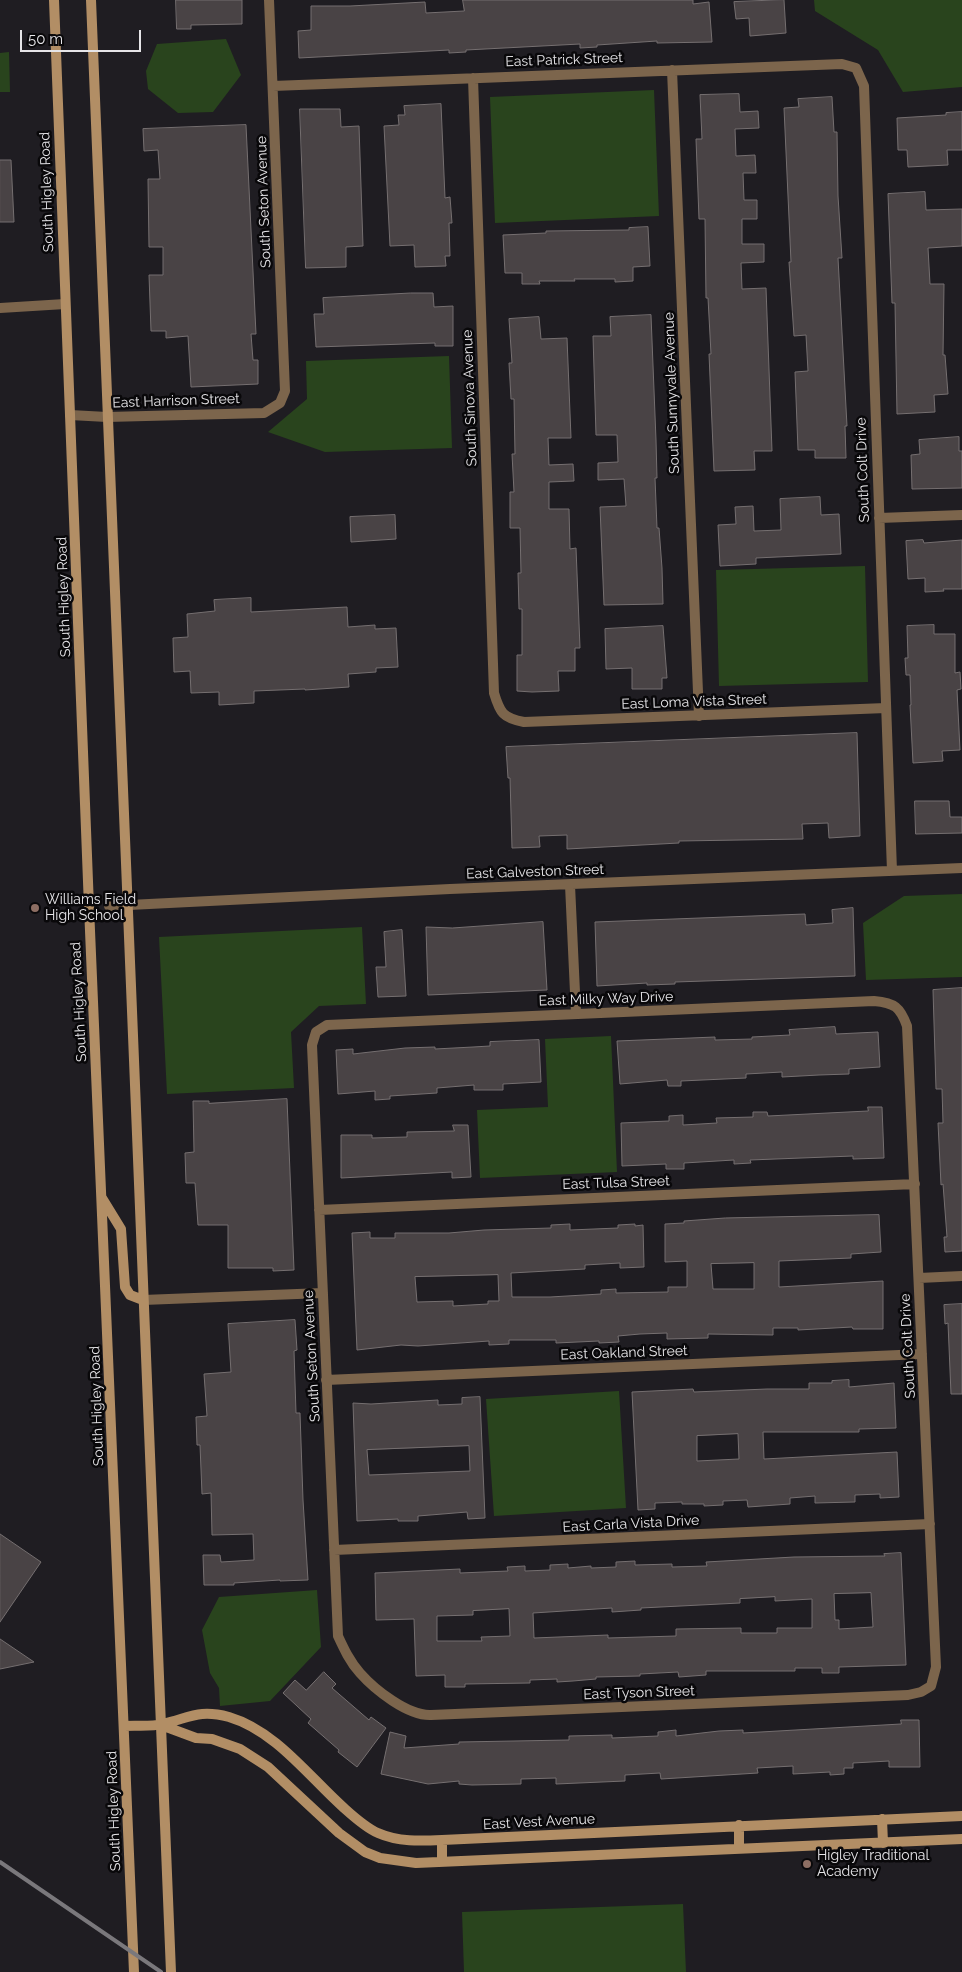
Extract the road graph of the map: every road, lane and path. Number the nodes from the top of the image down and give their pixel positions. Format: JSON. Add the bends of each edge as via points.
{"nodes":[{"id":1,"x":54,"y":0,"type":"edge"},
{"id":2,"x":91,"y":0,"type":"edge"},
{"id":3,"x":270,"y":0,"type":"edge"},
{"id":4,"x":856,"y":68,"type":"joint"},
{"id":5,"x":672,"y":70,"type":"junction"},
{"id":6,"x":473,"y":78,"type":"junction"},
{"id":7,"x":273,"y":86,"type":"junction"},
{"id":8,"x":65,"y":304,"type":"junction"},
{"id":9,"x":0,"y":308,"type":"edge"},
{"id":10,"x":280,"y":403,"type":"joint"},
{"id":11,"x":70,"y":415,"type":"junction"},
{"id":12,"x":107,"y":417,"type":"junction"},
{"id":13,"x":962,"y":515,"type":"edge"},
{"id":14,"x":879,"y":518,"type":"junction"},
{"id":15,"x":886,"y":708,"type":"junction"},
{"id":16,"x":504,"y":715,"type":"joint"},
{"id":17,"x":698,"y":716,"type":"junction"},
{"id":18,"x":962,"y":868,"type":"edge"},
{"id":19,"x":892,"y":871,"type":"junction"},
{"id":20,"x":570,"y":885,"type":"junction"},
{"id":21,"x":128,"y":905,"type":"junction"},
{"id":22,"x":110,"y":906,"type":"dead end"},
{"id":23,"x":897,"y":1008,"type":"joint"},
{"id":24,"x":576,"y":1014,"type":"junction"},
{"id":25,"x":316,"y":1032,"type":"joint"},
{"id":26,"x":915,"y":1184,"type":"junction"},
{"id":27,"x":102,"y":1197,"type":"junction"},
{"id":28,"x":319,"y":1210,"type":"junction"},
{"id":29,"x":962,"y":1276,"type":"edge"},
{"id":30,"x":919,"y":1278,"type":"junction"},
{"id":31,"x":322,"y":1293,"type":"junction"},
{"id":32,"x":143,"y":1300,"type":"junction"},
{"id":33,"x":922,"y":1354,"type":"junction"},
{"id":34,"x":326,"y":1380,"type":"junction"},
{"id":35,"x":930,"y":1524,"type":"junction"},
{"id":36,"x":334,"y":1550,"type":"junction"},
{"id":37,"x":360,"y":1674,"type":"joint"},
{"id":38,"x":931,"y":1686,"type":"joint"},
{"id":39,"x":161,"y":1725,"type":"junction"},
{"id":40,"x":124,"y":1726,"type":"junction"},
{"id":41,"x":962,"y":1816,"type":"edge"},
{"id":42,"x":882,"y":1819,"type":"junction"},
{"id":43,"x":739,"y":1825,"type":"junction"},
{"id":44,"x":962,"y":1839,"type":"edge"},
{"id":45,"x":442,"y":1840,"type":"junction"},
{"id":46,"x":883,"y":1843,"type":"junction"},
{"id":47,"x":739,"y":1849,"type":"junction"},
{"id":48,"x":442,"y":1862,"type":"junction"},
{"id":49,"x":134,"y":1972,"type":"edge"},
{"id":50,"x":171,"y":1972,"type":"edge"}],
"edges":[{"from":1,"to":8,"type":"main road","name":"South Higley Road"},
{"from":2,"to":12,"type":"main road"},
{"from":3,"to":7,"type":"street","name":"South Seton Avenue"},
{"from":4,"to":5,"type":"street","name":"East Patrick Street","via":[[842,64]]},
{"from":4,"to":14,"type":"street","name":"South Colt Drive","via":[[864,86]]},
{"from":5,"to":6,"type":"street","name":"East Patrick Street"},
{"from":5,"to":17,"type":"street","name":"South Sunnyvale Avenue"},
{"from":6,"to":7,"type":"street","name":"East Patrick Street"},
{"from":6,"to":16,"type":"street","name":"South Sinova Avenue","via":[[494,693]]},
{"from":7,"to":10,"type":"street","name":"South Seton Avenue","via":[[285,391]]},
{"from":8,"to":9,"type":"street"},
{"from":8,"to":11,"type":"main road","name":"South Higley Road"},
{"from":10,"to":12,"type":"street","name":"East Harrison Street","via":[[264,412]]},
{"from":11,"to":12,"type":"street","name":"East Harrison Street"},
{"from":11,"to":27,"type":"main road","name":"South Higley Road"},
{"from":12,"to":21,"type":"main road"},
{"from":13,"to":14,"type":"street"},
{"from":14,"to":15,"type":"street","name":"South Colt Drive"},
{"from":15,"to":17,"type":"street","name":"East Loma Vista Street"},
{"from":15,"to":19,"type":"street","name":"South Colt Drive"},
{"from":16,"to":17,"type":"street","name":"East Loma Vista Street","via":[[524,722]]},
{"from":18,"to":19,"type":"street","name":"East Galveston Street"},
{"from":19,"to":20,"type":"street","name":"East Galveston Street"},
{"from":20,"to":21,"type":"street","name":"East Galveston Street"},
{"from":20,"to":24,"type":"street"},
{"from":21,"to":22,"type":"street","name":"East Galveston Street"},
{"from":21,"to":32,"type":"main road"},
{"from":23,"to":24,"type":"street","name":"East Milky Way Drive","via":[[890,1003],[874,1001]]},
{"from":23,"to":26,"type":"street","name":"South Colt Drive","via":[[907,1026]]},
{"from":24,"to":25,"type":"street","name":"East Milky Way Drive","via":[[327,1026]]},
{"from":25,"to":28,"type":"street","name":"South Seton Avenue","via":[[312,1045]]},
{"from":26,"to":28,"type":"street","name":"East Tulsa Street"},
{"from":26,"to":30,"type":"street","name":"South Colt Drive"},
{"from":27,"to":32,"type":"main road","via":[[121,1229],[125,1287],[130,1294]]},
{"from":27,"to":40,"type":"main road","name":"South Higley Road"},
{"from":28,"to":31,"type":"street","name":"South Seton Avenue"},
{"from":29,"to":30,"type":"street"},
{"from":30,"to":33,"type":"street","name":"South Colt Drive"},
{"from":31,"to":32,"type":"street"},
{"from":31,"to":34,"type":"street","name":"South Seton Avenue"},
{"from":32,"to":39,"type":"main road"},
{"from":33,"to":34,"type":"street","name":"East Oakland Street"},
{"from":33,"to":35,"type":"street","name":"South Colt Drive"},
{"from":34,"to":36,"type":"street","name":"South Seton Avenue"},
{"from":35,"to":36,"type":"street","name":"East Carla Vista Drive"},
{"from":35,"to":38,"type":"street","name":"South Colt Drive","via":[[936,1667]]},
{"from":36,"to":37,"type":"street","name":"South Seton Avenue","via":[[338,1636]]},
{"from":37,"to":38,"type":"street","name":"East Tyson Street","via":[[387,1696],[422,1716],[908,1695]]},
{"from":39,"to":40,"type":"main road","name":"East Vest Avenue"},
{"from":39,"to":45,"type":"main road","name":"East Vest Avenue","via":[[193,1714],[228,1717],[242,1722],[274,1741],[333,1798],[376,1832],[400,1840]]},
{"from":39,"to":48,"type":"main road","name":"East Vest Avenue","via":[[196,1738],[224,1742],[253,1756],[365,1852],[397,1861]]},
{"from":39,"to":50,"type":"main road"},
{"from":40,"to":49,"type":"main road","name":"South Higley Road"},
{"from":41,"to":42,"type":"main road","name":"East Vest Avenue"},
{"from":42,"to":43,"type":"main road","name":"East Vest Avenue"},
{"from":42,"to":46,"type":"main road"},
{"from":43,"to":45,"type":"main road","name":"East Vest Avenue"},
{"from":43,"to":47,"type":"main road"},
{"from":44,"to":46,"type":"main road","name":"East Vest Avenue"},
{"from":45,"to":48,"type":"main road"},
{"from":46,"to":47,"type":"main road","name":"East Vest Avenue"},
{"from":47,"to":48,"type":"main road","name":"East Vest Avenue"}]}
